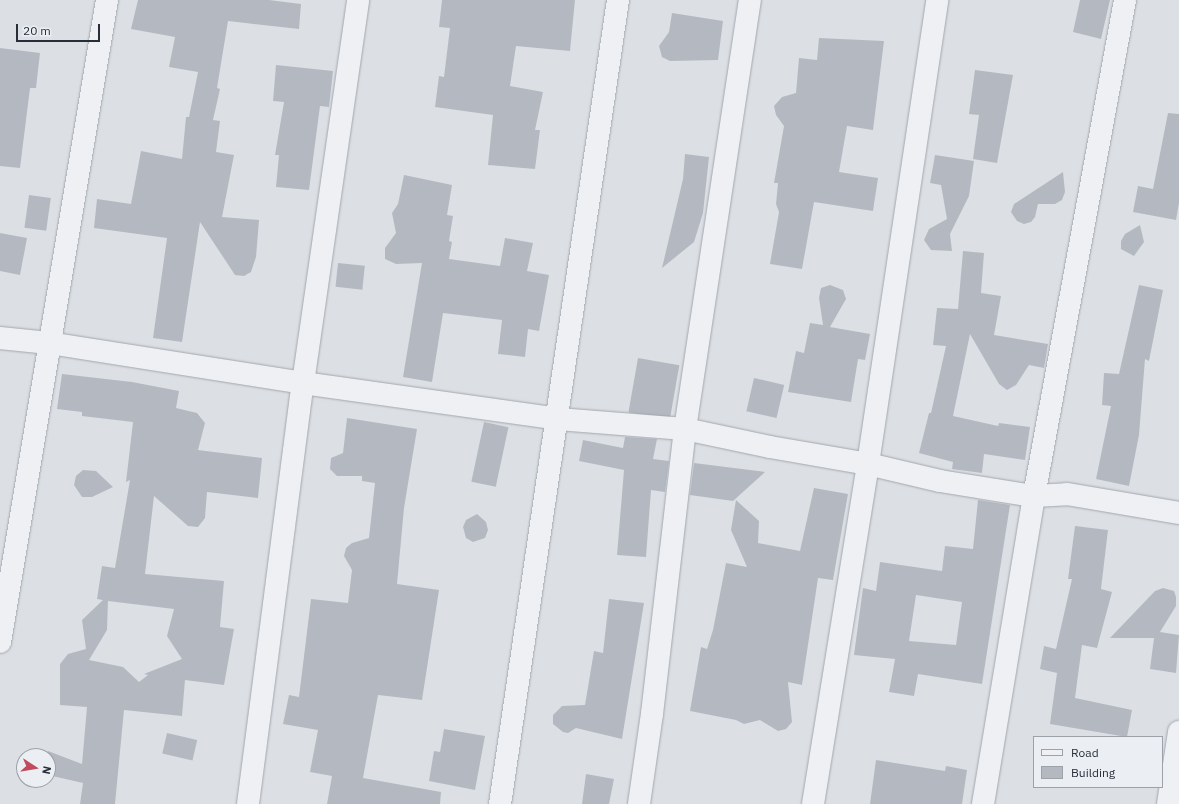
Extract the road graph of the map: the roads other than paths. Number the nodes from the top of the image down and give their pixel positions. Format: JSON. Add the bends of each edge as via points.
{"nodes":[{"id":1,"x":108,"y":0,"type":"edge"},
{"id":2,"x":358,"y":0,"type":"edge"},
{"id":3,"x":618,"y":0,"type":"edge"},
{"id":4,"x":750,"y":0,"type":"edge"},
{"id":5,"x":937,"y":0,"type":"edge"},
{"id":6,"x":1125,"y":0,"type":"edge"},
{"id":7,"x":0,"y":338,"type":"edge"},
{"id":8,"x":49,"y":343,"type":"junction"},
{"id":9,"x":303,"y":383,"type":"junction"},
{"id":10,"x":558,"y":419,"type":"junction"},
{"id":11,"x":685,"y":429,"type":"junction"},
{"id":12,"x":868,"y":464,"type":"junction"},
{"id":13,"x":1034,"y":496,"type":"junction"},
{"id":14,"x":1179,"y":513,"type":"edge"},
{"id":15,"x":0,"y":642,"type":"edge"},
{"id":16,"x":1179,"y":732,"type":"edge"},
{"id":17,"x":248,"y":804,"type":"edge"},
{"id":18,"x":500,"y":804,"type":"edge"},
{"id":19,"x":639,"y":804,"type":"edge"},
{"id":20,"x":813,"y":804,"type":"edge"},
{"id":21,"x":983,"y":804,"type":"edge"},
{"id":22,"x":1168,"y":804,"type":"edge"}],
"edges":[{"from":1,"to":8,"type":"street"},
{"from":2,"to":9,"type":"street"},
{"from":3,"to":10,"type":"street"},
{"from":4,"to":11,"type":"street"},
{"from":5,"to":12,"type":"street"},
{"from":6,"to":13,"type":"street"},
{"from":7,"to":8,"type":"street"},
{"from":8,"to":9,"type":"street"},
{"from":8,"to":15,"type":"street"},
{"from":9,"to":10,"type":"street"},
{"from":9,"to":17,"type":"street"},
{"from":10,"to":11,"type":"street"},
{"from":10,"to":18,"type":"street"},
{"from":11,"to":12,"type":"street"},
{"from":11,"to":19,"type":"street"},
{"from":12,"to":13,"type":"street","via":[[940,480]]},
{"from":12,"to":20,"type":"street"},
{"from":13,"to":14,"type":"street","via":[[1067,494]]},
{"from":13,"to":21,"type":"street"},
{"from":16,"to":22,"type":"street"}]}
